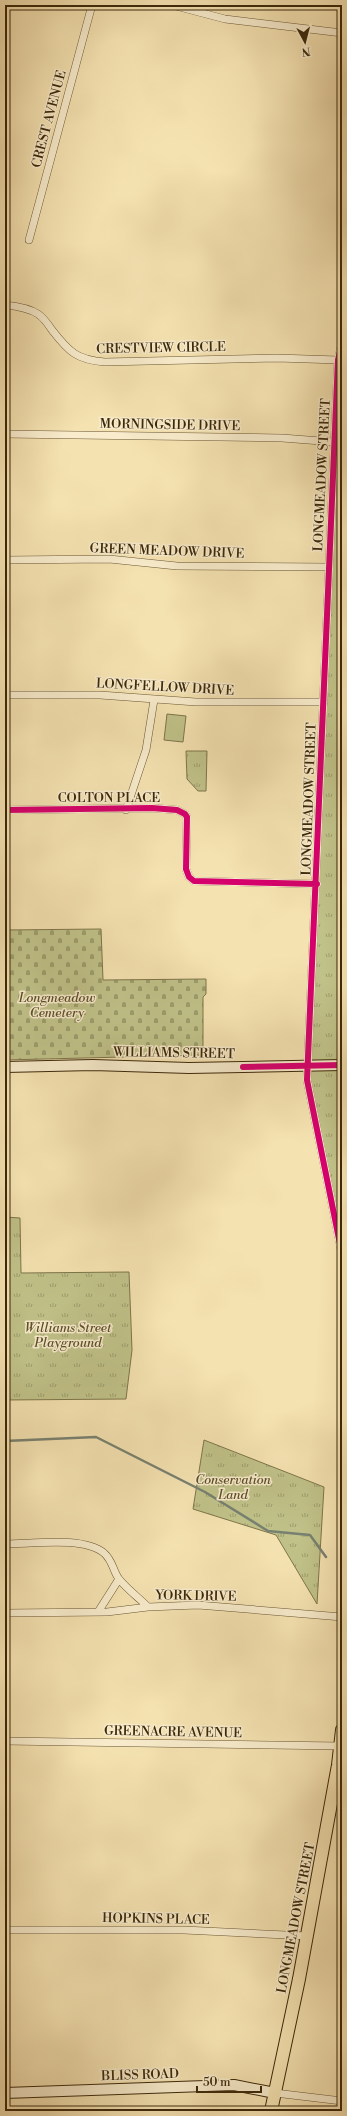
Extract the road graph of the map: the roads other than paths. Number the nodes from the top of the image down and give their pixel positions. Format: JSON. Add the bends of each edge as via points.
{"nodes":[{"id":1,"x":92,"y":5,"type":"edge"},
{"id":2,"x":172,"y":5,"type":"edge"},
{"id":3,"x":342,"y":33,"type":"edge"},
{"id":4,"x":30,"y":240,"type":"dead end"},
{"id":5,"x":5,"y":305,"type":"edge"},
{"id":6,"x":342,"y":342,"type":"edge"},
{"id":7,"x":338,"y":360,"type":"junction"},
{"id":8,"x":5,"y":434,"type":"edge"},
{"id":9,"x":334,"y":442,"type":"junction"},
{"id":10,"x":5,"y":560,"type":"edge"},
{"id":11,"x":329,"y":567,"type":"junction"},
{"id":12,"x":5,"y":695,"type":"edge"},
{"id":13,"x":154,"y":700,"type":"junction"},
{"id":14,"x":324,"y":702,"type":"junction"},
{"id":15,"x":5,"y":810,"type":"edge"},
{"id":16,"x":126,"y":810,"type":"junction"},
{"id":17,"x":317,"y":884,"type":"junction"},
{"id":18,"x":342,"y":1065,"type":"edge"},
{"id":19,"x":308,"y":1066,"type":"junction"},
{"id":20,"x":5,"y":1067,"type":"edge"},
{"id":21,"x":342,"y":1254,"type":"edge"},
{"id":22,"x":5,"y":1544,"type":"edge"},
{"id":23,"x":119,"y":1579,"type":"junction"},
{"id":24,"x":148,"y":1607,"type":"junction"},
{"id":25,"x":98,"y":1612,"type":"junction"},
{"id":26,"x":5,"y":1613,"type":"edge"},
{"id":27,"x":342,"y":1617,"type":"edge"},
{"id":28,"x":342,"y":1730,"type":"edge"},
{"id":29,"x":5,"y":1741,"type":"edge"},
{"id":30,"x":340,"y":1746,"type":"junction"},
{"id":31,"x":5,"y":1930,"type":"edge"},
{"id":32,"x":307,"y":1936,"type":"junction"},
{"id":33,"x":5,"y":2093,"type":"edge"},
{"id":34,"x":275,"y":2093,"type":"junction"},
{"id":35,"x":342,"y":2101,"type":"edge"},
{"id":36,"x":271,"y":2111,"type":"edge"}],
"edges":[{"from":1,"to":4,"type":"street","name":"CREST AVENUE"},
{"from":2,"to":3,"type":"street","via":[[226,19]]},
{"from":5,"to":7,"type":"street","name":"CRESTVIEW CIRCLE","via":[[39,314],[67,348],[88,361],[277,358]]},
{"from":6,"to":7,"type":"street","name":"LONGMEADOW STREET"},
{"from":7,"to":9,"type":"street","name":"LONGMEADOW STREET"},
{"from":8,"to":9,"type":"street","name":"MORNINGSIDE DRIVE","via":[[282,438]]},
{"from":9,"to":11,"type":"street","name":"LONGMEADOW STREET"},
{"from":10,"to":11,"type":"street","name":"GREEN MEADOW DRIVE","via":[[109,559],[177,566]]},
{"from":11,"to":14,"type":"street","name":"LONGMEADOW STREET"},
{"from":12,"to":13,"type":"street","name":"LONGFELLOW DRIVE","via":[[107,695]]},
{"from":13,"to":14,"type":"street","name":"LONGFELLOW DRIVE","via":[[235,703]]},
{"from":13,"to":16,"type":"street","name":"COLTON PLACE","via":[[146,750]]},
{"from":14,"to":17,"type":"street","name":"LONGMEADOW STREET"},
{"from":15,"to":16,"type":"street","name":"COLTON PLACE"},
{"from":16,"to":17,"type":"street","name":"COLTON PLACE","via":[[172,809],[185,814],[187,873],[191,879],[200,883]]},
{"from":17,"to":19,"type":"street","name":"LONGMEADOW STREET"},
{"from":18,"to":19,"type":"main road","name":"WILLIAMS STREET"},
{"from":19,"to":20,"type":"main road","name":"WILLIAMS STREET"},
{"from":19,"to":21,"type":"street","name":"LONGMEADOW STREET","via":[[310,1097]]},
{"from":22,"to":23,"type":"street","name":"YORK DRIVE","via":[[68,1543],[94,1547],[110,1560]]},
{"from":23,"to":24,"type":"street","name":"YORK DRIVE"},
{"from":23,"to":25,"type":"street"},
{"from":24,"to":25,"type":"street"},
{"from":24,"to":27,"type":"street","name":"YORK DRIVE","via":[[198,1605]]},
{"from":25,"to":26,"type":"street"},
{"from":28,"to":30,"type":"main road","name":"LONGMEADOW STREET"},
{"from":29,"to":30,"type":"street","name":"GREENACRE AVENUE"},
{"from":30,"to":32,"type":"main road","name":"LONGMEADOW STREET"},
{"from":31,"to":32,"type":"street","name":"HOPKINS PLACE","via":[[192,1930]]},
{"from":32,"to":34,"type":"main road","name":"LONGMEADOW STREET"},
{"from":33,"to":34,"type":"main road","name":"BLISS ROAD","via":[[234,2085]]},
{"from":34,"to":35,"type":"street"},
{"from":34,"to":36,"type":"main road","name":"LONGMEADOW STREET"}]}
